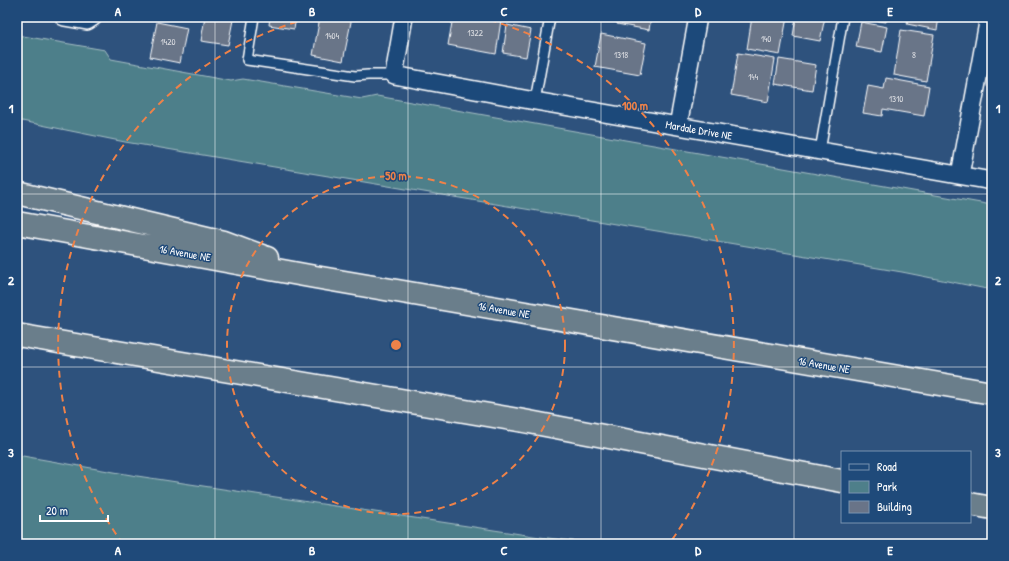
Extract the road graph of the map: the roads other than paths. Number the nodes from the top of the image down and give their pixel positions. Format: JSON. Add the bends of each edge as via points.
{"nodes":[{"id":1,"x":64,"y":17,"type":"edge"},
{"id":2,"x":93,"y":17,"type":"edge"},
{"id":3,"x":254,"y":17,"type":"edge"},
{"id":4,"x":404,"y":17,"type":"edge"},
{"id":5,"x":550,"y":17,"type":"edge"},
{"id":6,"x":698,"y":17,"type":"edge"},
{"id":7,"x":844,"y":17,"type":"edge"},
{"id":8,"x":989,"y":17,"type":"edge"},
{"id":9,"x":394,"y":75,"type":"junction"},
{"id":10,"x":534,"y":101,"type":"junction"},
{"id":11,"x":678,"y":126,"type":"junction"},
{"id":12,"x":820,"y":151,"type":"junction"},
{"id":13,"x":960,"y":175,"type":"junction"},
{"id":14,"x":992,"y":180,"type":"edge"},
{"id":15,"x":17,"y":193,"type":"edge"},
{"id":16,"x":17,"y":223,"type":"edge"},
{"id":17,"x":315,"y":277,"type":"junction"},
{"id":18,"x":17,"y":335,"type":"edge"},
{"id":19,"x":992,"y":393,"type":"edge"},
{"id":20,"x":841,"y":481,"type":"edge"},
{"id":21,"x":971,"y":504,"type":"edge"},
{"id":22,"x":992,"y":508,"type":"edge"}],
"edges":[{"from":1,"to":2,"type":"street","via":[[87,21]]},
{"from":3,"to":9,"type":"lane","via":[[247,60],[355,76]]},
{"from":4,"to":9,"type":"street"},
{"from":5,"to":10,"type":"lane"},
{"from":6,"to":11,"type":"street"},
{"from":7,"to":12,"type":"lane"},
{"from":8,"to":13,"type":"street"},
{"from":9,"to":10,"type":"street","name":"Mardale Drive NE"},
{"from":10,"to":11,"type":"street","name":"Mardale Drive NE"},
{"from":11,"to":12,"type":"street","name":"Mardale Drive NE"},
{"from":12,"to":13,"type":"street","name":"Mardale Drive NE"},
{"from":13,"to":14,"type":"street","name":"Mardale Drive NE"},
{"from":15,"to":17,"type":"highway","via":[[224,242]]},
{"from":16,"to":17,"type":"highway","name":"16 Avenue NE"},
{"from":17,"to":19,"type":"highway","name":"16 Avenue NE"},
{"from":18,"to":20,"type":"highway","via":[[524,421]]},
{"from":21,"to":22,"type":"highway"}]}
